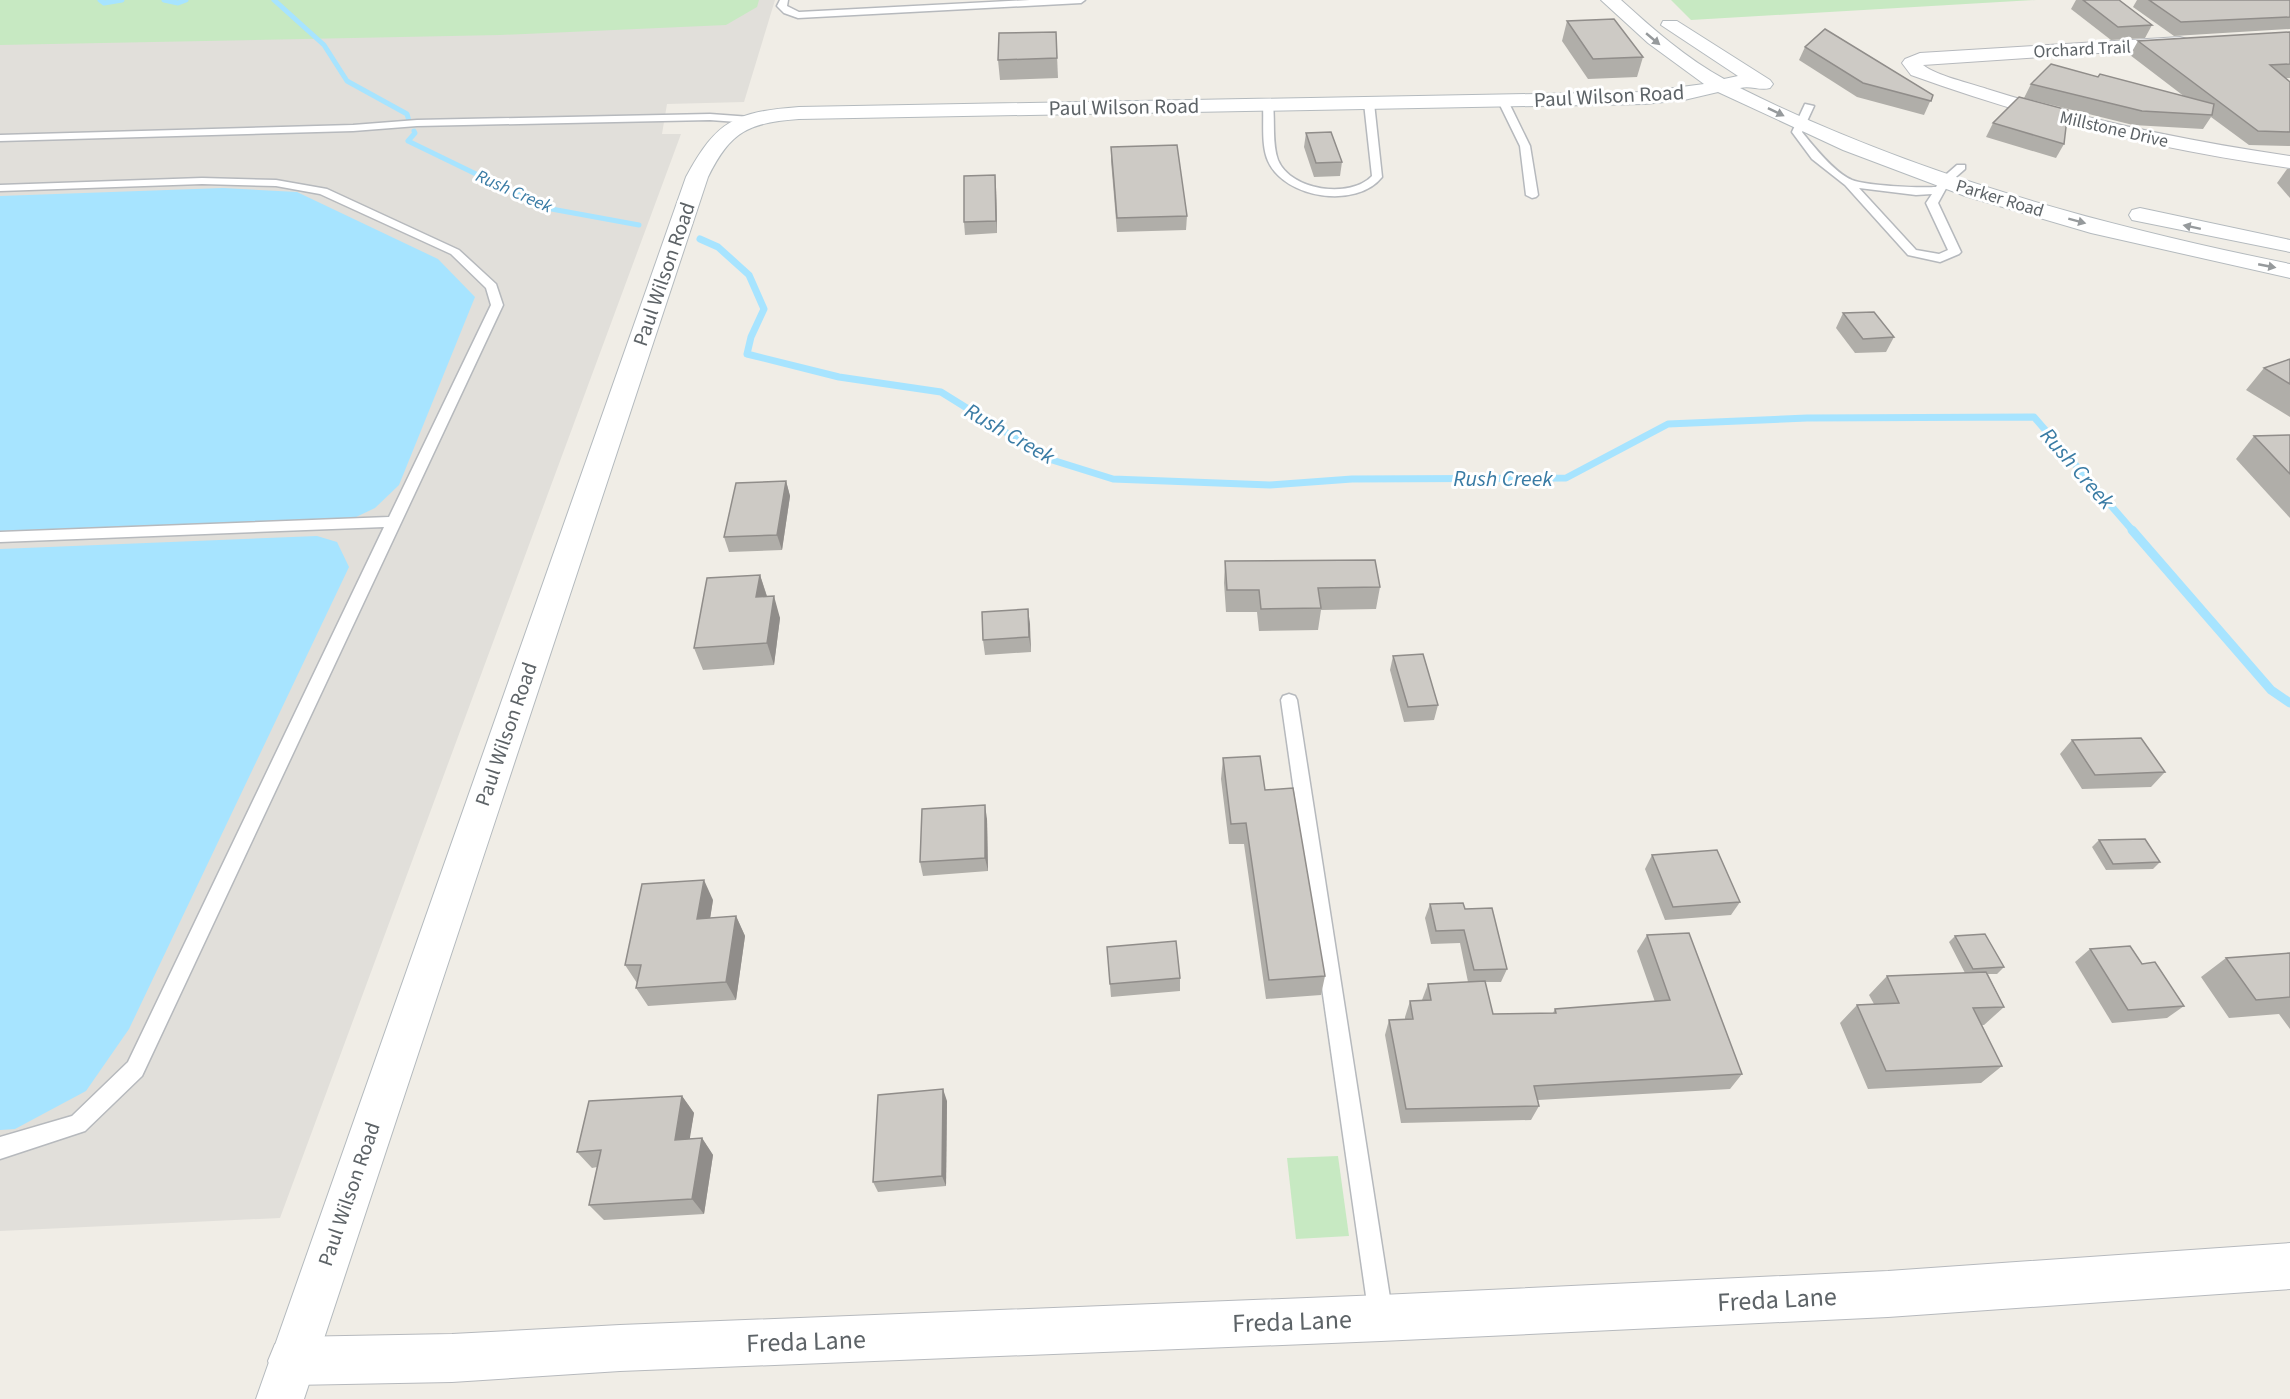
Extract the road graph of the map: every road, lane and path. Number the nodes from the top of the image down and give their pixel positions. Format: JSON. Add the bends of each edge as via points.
{"nodes":[{"id":1,"x":784,"y":0,"type":"edge"},
{"id":2,"x":1063,"y":0,"type":"edge"},
{"id":3,"x":1081,"y":0,"type":"edge"},
{"id":4,"x":1610,"y":0,"type":"edge"},
{"id":5,"x":1657,"y":14,"type":"dead end"},
{"id":6,"x":2142,"y":25,"type":"edge"},
{"id":7,"x":2202,"y":42,"type":"edge"},
{"id":8,"x":2169,"y":44,"type":"junction"},
{"id":9,"x":1912,"y":63,"type":"joint"},
{"id":10,"x":1752,"y":79,"type":"junction"},
{"id":11,"x":1723,"y":86,"type":"junction"},
{"id":12,"x":1503,"y":101,"type":"junction"},
{"id":13,"x":1369,"y":103,"type":"junction"},
{"id":14,"x":1268,"y":105,"type":"junction"},
{"id":15,"x":1804,"y":115,"type":"junction"},
{"id":16,"x":751,"y":120,"type":"junction"},
{"id":17,"x":0,"y":138,"type":"edge"},
{"id":18,"x":2290,"y":162,"type":"edge"},
{"id":19,"x":2005,"y":179,"type":"dead end"},
{"id":20,"x":1948,"y":180,"type":"junction"},
{"id":21,"x":1849,"y":183,"type":"junction"},
{"id":22,"x":0,"y":188,"type":"edge"},
{"id":23,"x":1532,"y":195,"type":"dead end"},
{"id":24,"x":2116,"y":209,"type":"dead end"},
{"id":25,"x":2290,"y":247,"type":"edge"},
{"id":26,"x":2290,"y":271,"type":"edge"},
{"id":27,"x":394,"y":522,"type":"junction"},
{"id":28,"x":0,"y":537,"type":"edge"},
{"id":29,"x":1289,"y":700,"type":"dead end"},
{"id":30,"x":0,"y":1148,"type":"edge"},
{"id":31,"x":2290,"y":1266,"type":"edge"},
{"id":32,"x":1381,"y":1318,"type":"junction"},
{"id":33,"x":286,"y":1380,"type":"edge"}],
"edges":[{"from":1,"to":2,"type":"lane","via":[[782,6],[798,15]]},
{"from":2,"to":3,"type":"lane"},
{"from":4,"to":11,"type":"street","name":"Parker Road","one_way":true,"via":[[1662,46]]},
{"from":5,"to":10,"type":"street","name":"Parker Road"},
{"from":6,"to":8,"type":"street"},
{"from":7,"to":8,"type":"street","name":"Orchard Trail"},
{"from":8,"to":9,"type":"street","name":"Orchard Trail","via":[[1920,59]]},
{"from":9,"to":18,"type":"street","name":"Millstone Drive","via":[[1918,71],[1971,91],[2054,116],[2152,139]]},
{"from":10,"to":11,"type":"street","name":"Paul Wilson Road"},
{"from":10,"to":15,"type":"street","name":"Parker Road"},
{"from":11,"to":12,"type":"street","name":"Paul Wilson Road","via":[[1644,98]]},
{"from":11,"to":15,"type":"street","name":"Parker Road","one_way":true},
{"from":12,"to":13,"type":"street","name":"Paul Wilson Road"},
{"from":12,"to":23,"type":"lane","via":[[1525,146]]},
{"from":13,"to":14,"type":"street","name":"Paul Wilson Road"},
{"from":13,"to":14,"type":"lane","via":[[1377,177],[1366,187],[1336,193],[1305,188],[1281,173],[1273,160]]},
{"from":14,"to":16,"type":"street","name":"Paul Wilson Road","via":[[799,113]]},
{"from":15,"to":20,"type":"street","name":"Parker Road"},
{"from":15,"to":21,"type":"lane","via":[[1797,132],[1816,157]]},
{"from":16,"to":17,"type":"lane","via":[[710,117],[417,123]]},
{"from":16,"to":33,"type":"street","name":"Paul Wilson Road","via":[[721,136],[697,177]]},
{"from":19,"to":20,"type":"street","name":"Parker Road"},
{"from":20,"to":21,"type":"lane","via":[[1916,192]]},
{"from":20,"to":21,"type":"lane","via":[[1932,203],[1954,252],[1940,258],[1912,253]]},
{"from":20,"to":26,"type":"street","name":"Parker Road","one_way":true,"via":[[2135,238]]},
{"from":22,"to":27,"type":"lane","via":[[202,181],[276,183],[323,191],[455,252],[492,286],[497,305]]},
{"from":25,"to":24,"type":"street","one_way":true},
{"from":27,"to":28,"type":"lane"},
{"from":27,"to":30,"type":"lane","via":[[135,1070],[78,1124]]},
{"from":29,"to":32,"type":"lane"},
{"from":31,"to":32,"type":"street","name":"Freda Lane","via":[[1888,1294]]},
{"from":32,"to":33,"type":"street","name":"Freda Lane","via":[[620,1348],[452,1358]]}]}
